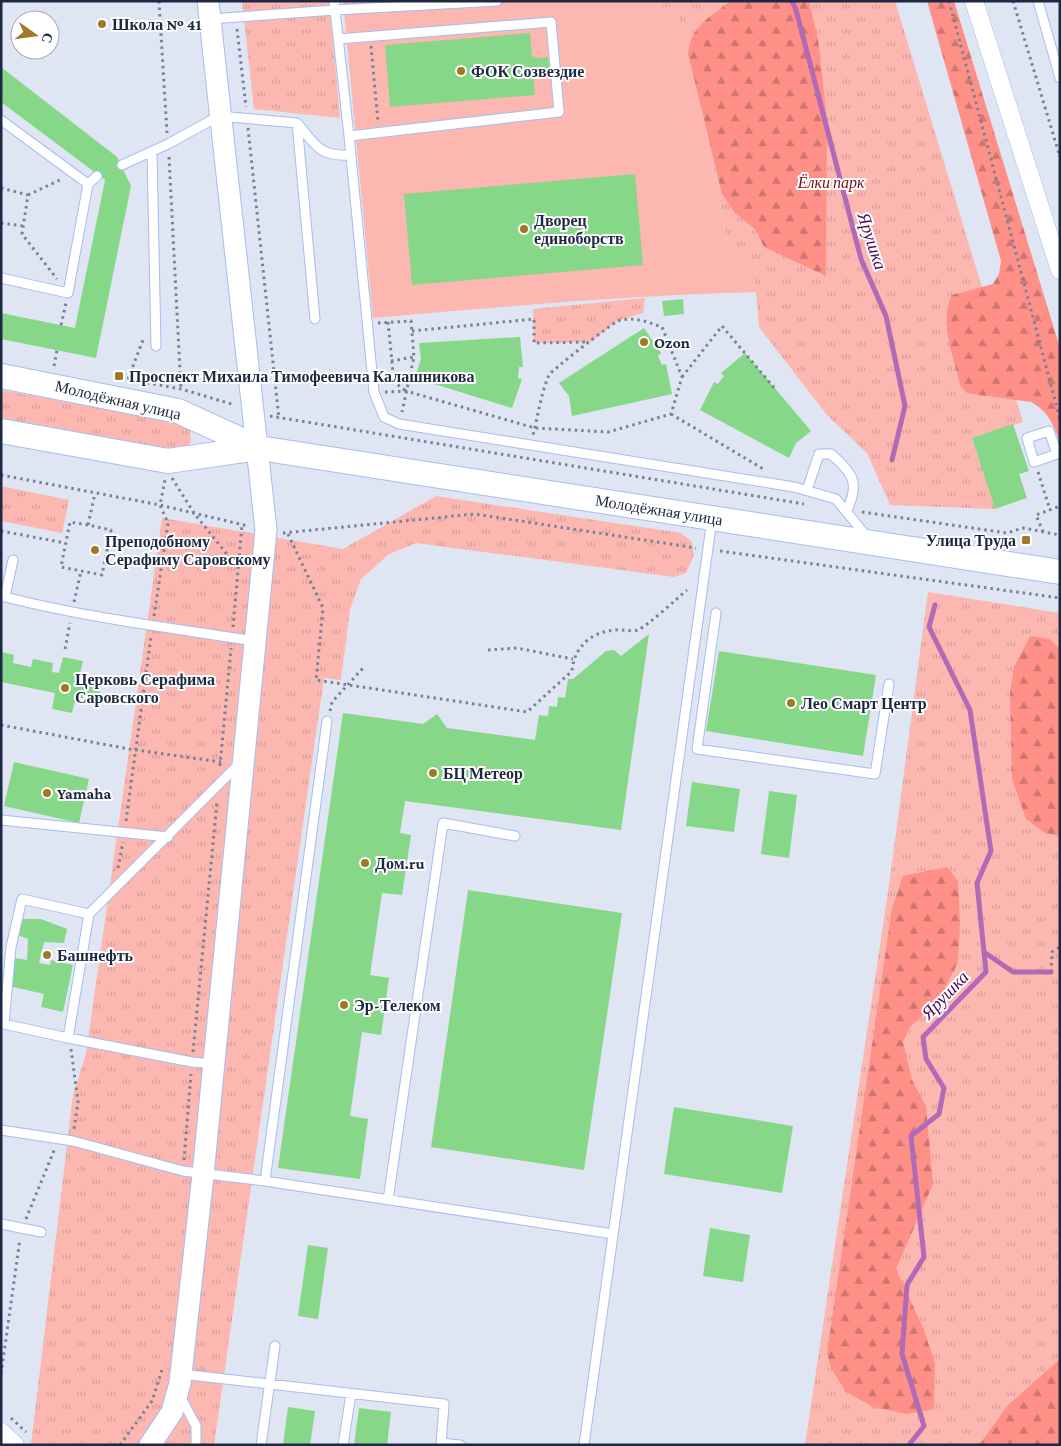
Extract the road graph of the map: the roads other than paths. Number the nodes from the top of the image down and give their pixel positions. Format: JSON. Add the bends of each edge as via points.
{"nodes":[{"id":1,"x":497,"y":1,"type":"edge"},
{"id":2,"x":974,"y":1,"type":"edge"},
{"id":3,"x":1038,"y":1,"type":"edge"},
{"id":4,"x":334,"y":5,"type":"edge"},
{"id":5,"x":365,"y":5,"type":"edge"},
{"id":6,"x":209,"y":10,"type":"edge"},
{"id":7,"x":338,"y":39,"type":"junction"},
{"id":8,"x":1060,"y":78,"type":"edge"},
{"id":9,"x":219,"y":116,"type":"junction"},
{"id":10,"x":1,"y":120,"type":"edge"},
{"id":11,"x":297,"y":122,"type":"junction"},
{"id":12,"x":349,"y":136,"type":"junction"},
{"id":13,"x":152,"y":152,"type":"junction"},
{"id":14,"x":351,"y":154,"type":"junction"},
{"id":15,"x":122,"y":165,"type":"dead end"},
{"id":16,"x":97,"y":176,"type":"dead end"},
{"id":17,"x":88,"y":184,"type":"junction"},
{"id":18,"x":1060,"y":270,"type":"edge"},
{"id":19,"x":1,"y":278,"type":"edge"},
{"id":20,"x":316,"y":319,"type":"dead end"},
{"id":21,"x":156,"y":346,"type":"dead end"},
{"id":22,"x":1,"y":376,"type":"edge"},
{"id":23,"x":1,"y":431,"type":"edge"},
{"id":24,"x":259,"y":448,"type":"junction"},
{"id":25,"x":1058,"y":454,"type":"edge"},
{"id":26,"x":807,"y":490,"type":"junction"},
{"id":27,"x":847,"y":510,"type":"junction"},
{"id":28,"x":712,"y":518,"type":"junction"},
{"id":29,"x":872,"y":543,"type":"junction"},
{"id":30,"x":13,"y":560,"type":"dead end"},
{"id":31,"x":1060,"y":572,"type":"edge"},
{"id":32,"x":716,"y":613,"type":"dead end"},
{"id":33,"x":255,"y":641,"type":"junction"},
{"id":34,"x":889,"y":684,"type":"dead end"},
{"id":35,"x":327,"y":721,"type":"road end"},
{"id":36,"x":243,"y":760,"type":"junction"},
{"id":37,"x":1,"y":820,"type":"edge"},
{"id":38,"x":515,"y":836,"type":"dead end"},
{"id":39,"x":168,"y":837,"type":"junction"},
{"id":40,"x":89,"y":914,"type":"junction"},
{"id":41,"x":68,"y":1038,"type":"junction"},
{"id":42,"x":214,"y":1064,"type":"junction"},
{"id":43,"x":1,"y":1130,"type":"edge"},
{"id":44,"x":194,"y":1173,"type":"junction"},
{"id":45,"x":265,"y":1181,"type":"junction"},
{"id":46,"x":388,"y":1200,"type":"junction"},
{"id":47,"x":1,"y":1224,"type":"edge"},
{"id":48,"x":41,"y":1232,"type":"dead end"},
{"id":49,"x":613,"y":1234,"type":"junction"},
{"id":50,"x":275,"y":1346,"type":"dead end"},
{"id":51,"x":180,"y":1384,"type":"junction"},
{"id":52,"x":270,"y":1384,"type":"junction"},
{"id":53,"x":351,"y":1394,"type":"junction"},
{"id":54,"x":1,"y":1432,"type":"edge"},
{"id":55,"x":441,"y":1444,"type":"edge"},
{"id":56,"x":15,"y":1445,"type":"edge"},
{"id":57,"x":150,"y":1445,"type":"edge"},
{"id":58,"x":196,"y":1445,"type":"edge"},
{"id":59,"x":261,"y":1445,"type":"edge"},
{"id":60,"x":343,"y":1445,"type":"edge"},
{"id":61,"x":460,"y":1445,"type":"edge"},
{"id":62,"x":584,"y":1445,"type":"edge"}],
"edges":[{"from":1,"to":5,"type":"lane"},
{"from":2,"to":18,"type":"street"},
{"from":3,"to":8,"type":"lane"},
{"from":4,"to":5,"type":"lane"},
{"from":4,"to":6,"type":"lane","via":[[236,17]]},
{"from":4,"to":7,"type":"lane"},
{"from":6,"to":9,"type":"street"},
{"from":7,"to":12,"type":"lane"},
{"from":7,"to":12,"type":"lane","via":[[551,22],[559,112]]},
{"from":9,"to":11,"type":"lane"},
{"from":9,"to":13,"type":"lane"},
{"from":9,"to":24,"type":"street"},
{"from":10,"to":17,"type":"lane"},
{"from":11,"to":14,"type":"lane","via":[[322,152]]},
{"from":11,"to":20,"type":"lane"},
{"from":12,"to":14,"type":"lane"},
{"from":13,"to":15,"type":"lane"},
{"from":13,"to":21,"type":"lane"},
{"from":14,"to":26,"type":"lane","via":[[374,392],[384,417],[399,424]]},
{"from":16,"to":17,"type":"lane"},
{"from":17,"to":19,"type":"lane","via":[[68,293]]},
{"from":22,"to":24,"type":"main road","name":"Молодёжная улица","via":[[178,411]]},
{"from":23,"to":24,"type":"main road","name":"Молодёжная улица","via":[[168,461]]},
{"from":24,"to":28,"type":"main road","name":"Молодёжная улица"},
{"from":24,"to":33,"type":"street","via":[[266,530]]},
{"from":25,"to":25,"type":"lane","via":[[1034,462],[1027,438],[1049,431]]},
{"from":26,"to":27,"type":"lane","via":[[836,499]]},
{"from":26,"to":27,"type":"lane","via":[[818,454],[832,454],[847,467],[854,480],[855,493]]},
{"from":27,"to":29,"type":"lane"},
{"from":28,"to":29,"type":"main road","name":"Молодёжная улица"},
{"from":28,"to":49,"type":"lane"},
{"from":29,"to":31,"type":"main road","name":"Молодёжная улица"},
{"from":30,"to":33,"type":"lane","via":[[5,597],[152,627]]},
{"from":32,"to":34,"type":"lane","via":[[697,748],[875,774]]},
{"from":33,"to":36,"type":"street"},
{"from":35,"to":45,"type":"lane"},
{"from":36,"to":39,"type":"lane"},
{"from":36,"to":42,"type":"street"},
{"from":37,"to":39,"type":"lane"},
{"from":38,"to":46,"type":"lane","via":[[443,823]]},
{"from":39,"to":40,"type":"lane"},
{"from":40,"to":41,"type":"lane"},
{"from":40,"to":41,"type":"lane","via":[[22,900],[10,947],[4,1024]]},
{"from":41,"to":42,"type":"lane"},
{"from":42,"to":44,"type":"street"},
{"from":43,"to":44,"type":"lane","via":[[73,1141]]},
{"from":44,"to":45,"type":"lane"},
{"from":44,"to":51,"type":"street"},
{"from":45,"to":46,"type":"lane"},
{"from":46,"to":49,"type":"lane"},
{"from":47,"to":48,"type":"lane"},
{"from":49,"to":62,"type":"lane"},
{"from":50,"to":52,"type":"lane"},
{"from":51,"to":52,"type":"lane"},
{"from":51,"to":57,"type":"street","via":[[167,1422]]},
{"from":51,"to":58,"type":"lane","via":[[196,1426]]},
{"from":52,"to":53,"type":"lane"},
{"from":52,"to":59,"type":"lane"},
{"from":53,"to":55,"type":"lane","via":[[444,1404]]},
{"from":53,"to":60,"type":"lane"},
{"from":54,"to":56,"type":"street"},
{"from":55,"to":61,"type":"lane"}]}
